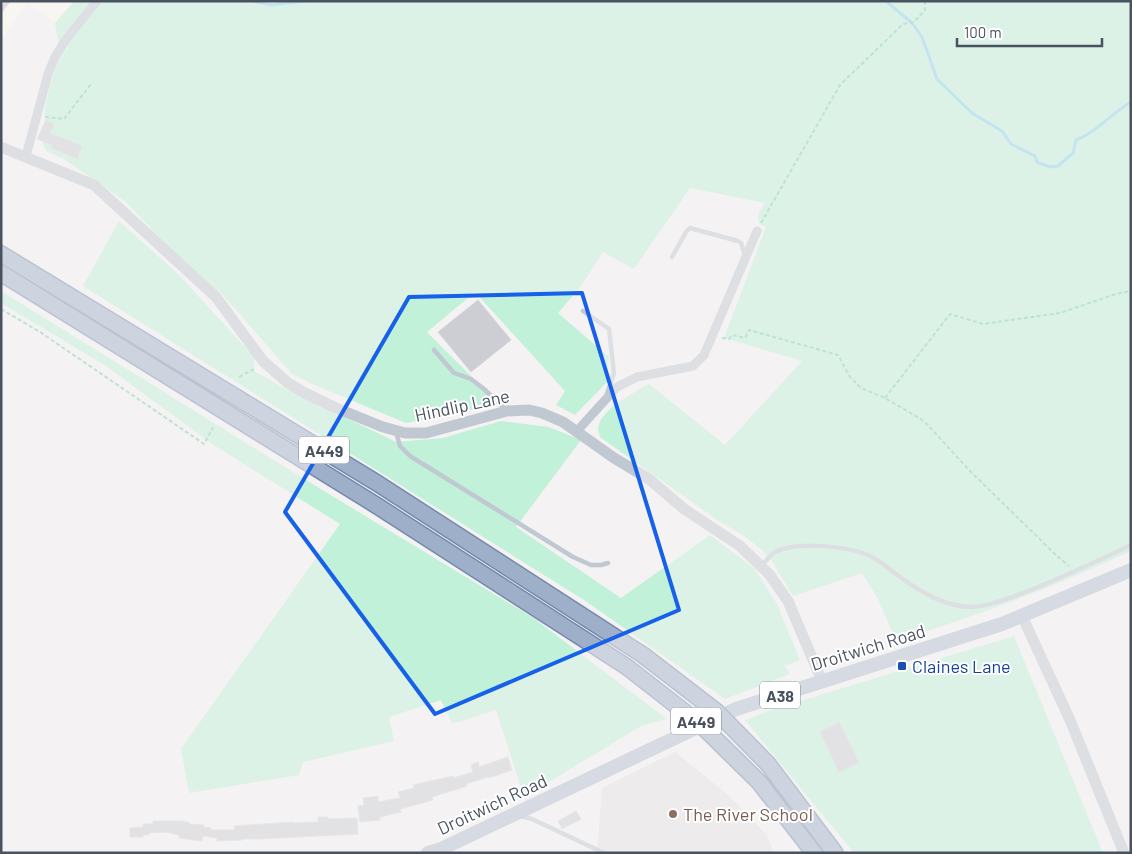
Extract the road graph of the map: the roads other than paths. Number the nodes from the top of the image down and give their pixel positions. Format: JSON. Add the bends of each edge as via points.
{"nodes":[{"id":1,"x":8,"y":1,"type":"edge"},
{"id":2,"x":97,"y":1,"type":"edge"},
{"id":3,"x":1,"y":10,"type":"edge"},
{"id":4,"x":1,"y":147,"type":"edge"},
{"id":5,"x":26,"y":156,"type":"junction"},
{"id":6,"x":757,"y":230,"type":"road end"},
{"id":7,"x":1,"y":254,"type":"edge"},
{"id":8,"x":746,"y":256,"type":"junction"},
{"id":9,"x":672,"y":257,"type":"dead end"},
{"id":10,"x":1,"y":274,"type":"edge"},
{"id":11,"x":582,"y":312,"type":"dead end"},
{"id":12,"x":434,"y":350,"type":"dead end"},
{"id":13,"x":606,"y":398,"type":"junction"},
{"id":14,"x":507,"y":411,"type":"junction"},
{"id":15,"x":396,"y":431,"type":"junction"},
{"id":16,"x":577,"y":431,"type":"junction"},
{"id":17,"x":1131,"y":545,"type":"edge"},
{"id":18,"x":608,"y":563,"type":"dead end"},
{"id":19,"x":761,"y":566,"type":"junction"},
{"id":20,"x":1131,"y":570,"type":"edge"},
{"id":21,"x":1022,"y":616,"type":"junction"},
{"id":22,"x":822,"y":681,"type":"junction"},
{"id":23,"x":513,"y":814,"type":"junction"},
{"id":24,"x":437,"y":852,"type":"edge"},
{"id":25,"x":604,"y":853,"type":"edge"},
{"id":26,"x":814,"y":853,"type":"edge"},
{"id":27,"x":835,"y":853,"type":"edge"},
{"id":28,"x":1124,"y":853,"type":"edge"}],
"edges":[{"from":1,"to":3,"type":"lane"},
{"from":2,"to":5,"type":"street","via":[[55,57]]},
{"from":4,"to":5,"type":"street","name":"Hindlip Lane"},
{"from":5,"to":15,"type":"street","name":"Hindlip Lane","via":[[94,185],[216,297],[263,361],[288,383],[336,408]]},
{"from":6,"to":8,"type":"street"},
{"from":7,"to":27,"type":"highway","number":"A449","bridge":true,"via":[[377,483],[642,655],[716,712],[768,764]]},
{"from":8,"to":9,"type":"lane","via":[[738,241],[690,228]]},
{"from":8,"to":13,"type":"street","via":[[704,355],[693,366],[637,377],[617,387]]},
{"from":10,"to":26,"type":"highway","number":"A449","bridge":true,"via":[[379,507],[627,667],[700,724],[760,782]]},
{"from":11,"to":13,"type":"lane","via":[[609,329],[614,373]]},
{"from":12,"to":14,"type":"lane","via":[[454,373],[471,379]]},
{"from":13,"to":16,"type":"street"},
{"from":14,"to":15,"type":"street","name":"Hindlip Lane","via":[[426,433]]},
{"from":14,"to":16,"type":"street","name":"Hindlip Lane","via":[[542,413]]},
{"from":15,"to":18,"type":"lane","via":[[400,446],[426,466],[573,557],[591,565]]},
{"from":16,"to":19,"type":"street","name":"Hindlip Lane","via":[[648,478],[684,509],[740,546]]},
{"from":17,"to":19,"type":"lane","via":[[998,602],[971,607],[940,601],[870,556],[840,548],[805,545],[790,548],[773,553]]},
{"from":19,"to":22,"type":"street","name":"Hindlip Lane","via":[[788,601]]},
{"from":20,"to":21,"type":"main road","name":"Droitwich Road","number":"A38"},
{"from":21,"to":22,"type":"main road","name":"Droitwich Road","number":"A38"},
{"from":21,"to":28,"type":"street","via":[[1070,720]]},
{"from":22,"to":23,"type":"main road","name":"Droitwich Road","number":"A38","via":[[736,708]]},
{"from":23,"to":24,"type":"main road","name":"Droitwich Road","number":"A38"},
{"from":23,"to":25,"type":"lane","via":[[532,819]]}]}
